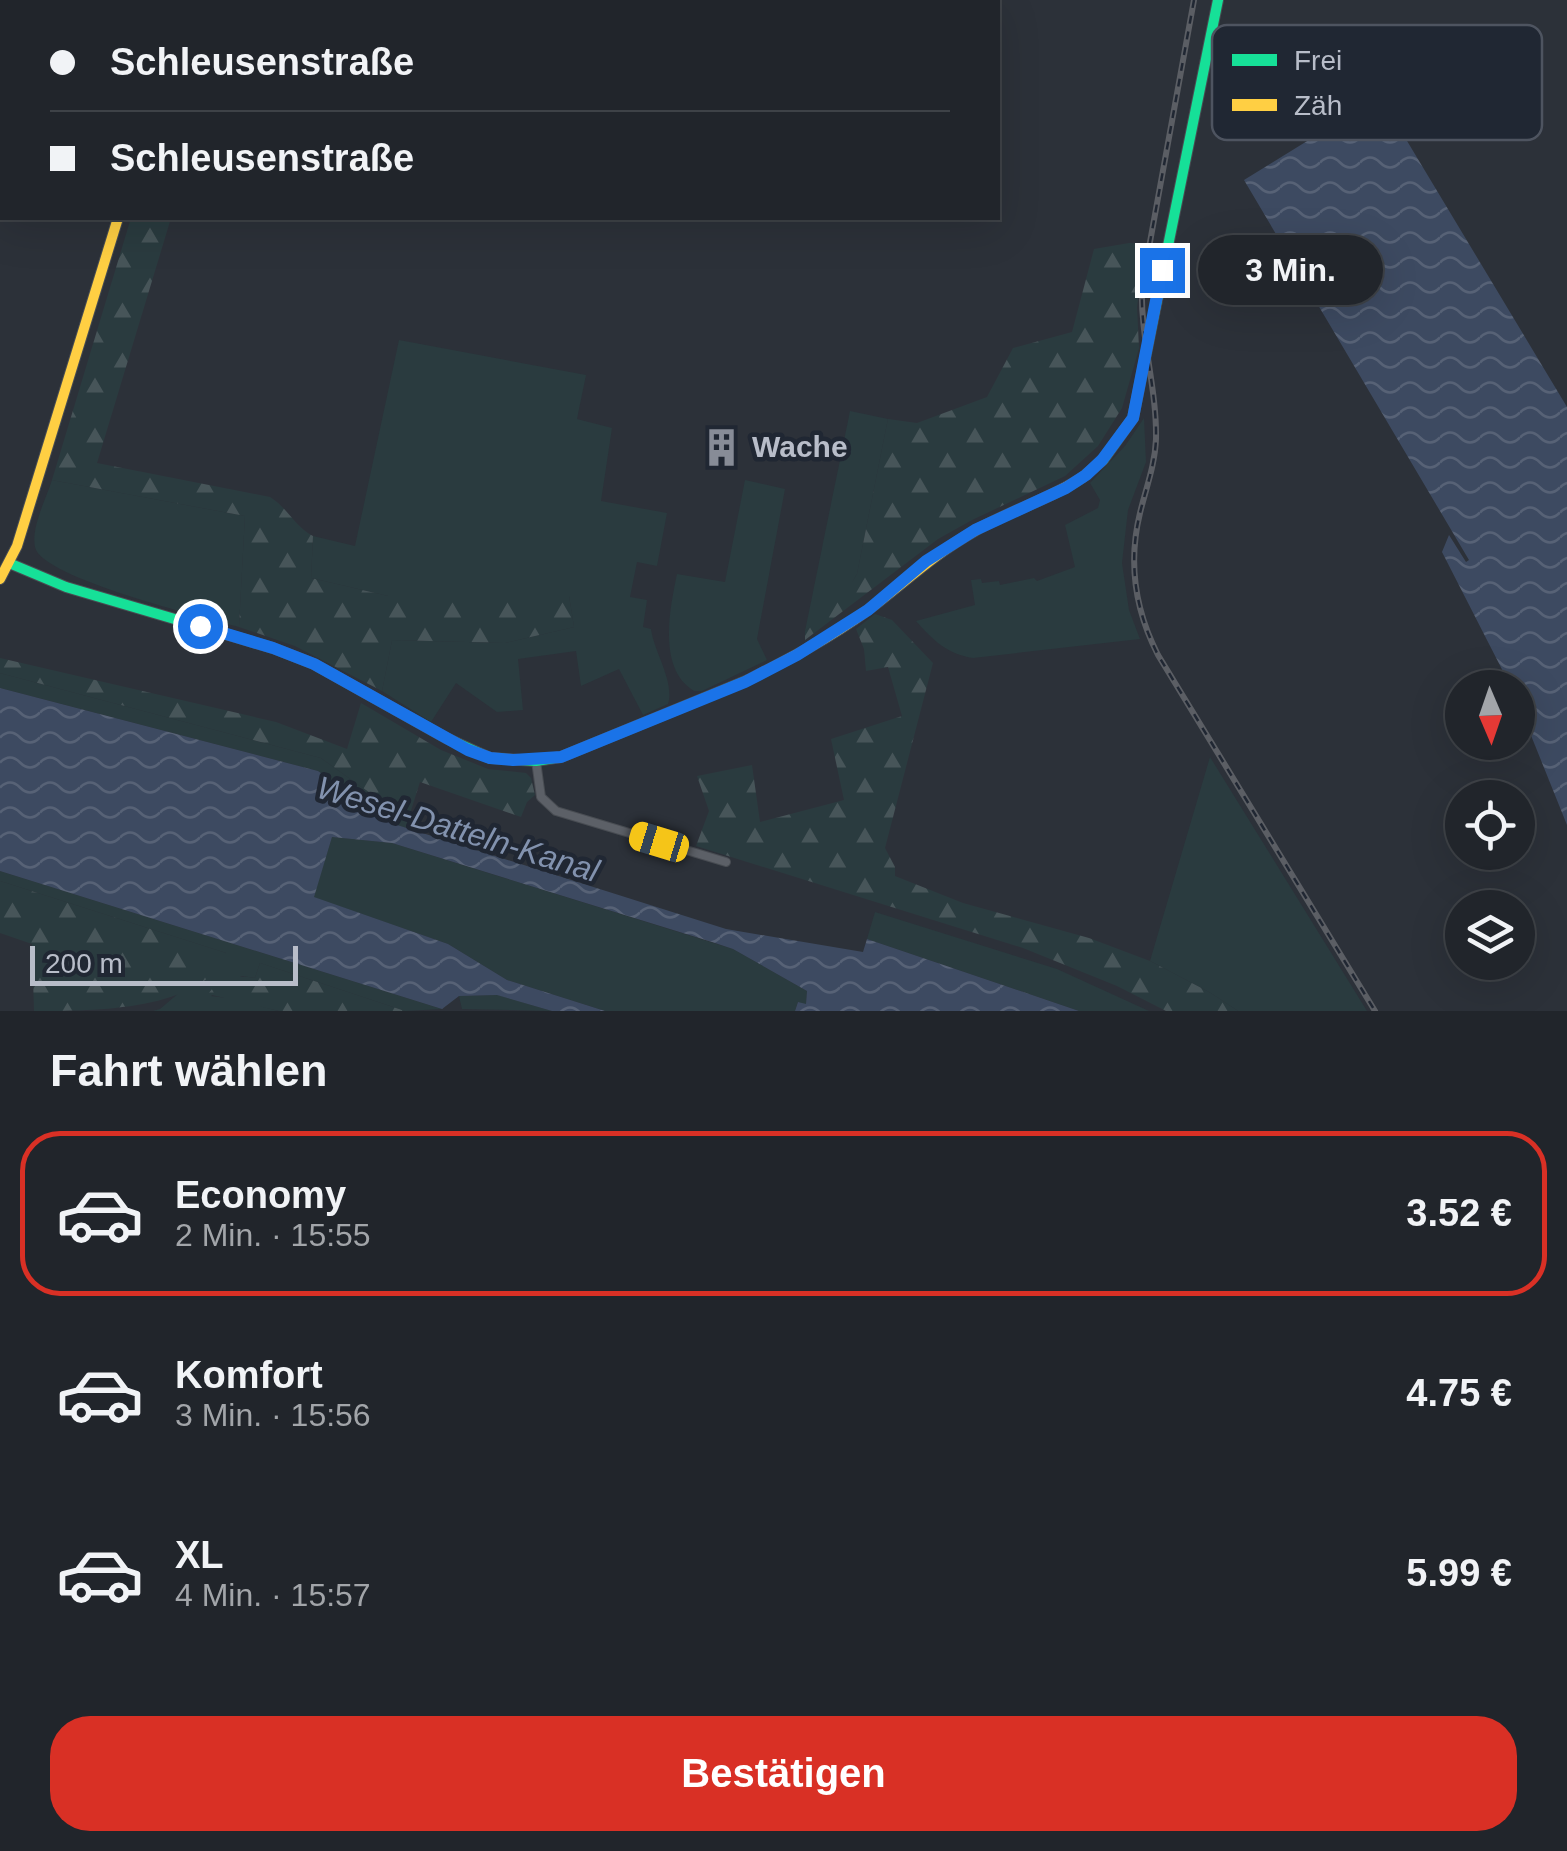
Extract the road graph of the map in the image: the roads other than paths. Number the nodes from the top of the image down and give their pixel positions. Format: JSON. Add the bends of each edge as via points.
{"nodes":[{"id":1,"x":1218,"y":0,"type":"edge"},
{"id":2,"x":1213,"y":25,"type":"edge"},
{"id":3,"x":1212,"y":30,"type":"edge"},
{"id":4,"x":117,"y":220,"type":"edge"},
{"id":5,"x":10,"y":563,"type":"junction"},
{"id":6,"x":0,"y":579,"type":"edge"},
{"id":7,"x":536,"y":761,"type":"junction"},
{"id":8,"x":726,"y":862,"type":"dead end"}],
"edges":[{"from":1,"to":2,"type":"street"},
{"from":3,"to":7,"type":"street","via":[[1133,418],[1102,460],[1066,488],[926,561],[868,610],[771,670],[585,750]]},
{"from":4,"to":5,"type":"street"},
{"from":5,"to":6,"type":"street"},
{"from":5,"to":7,"type":"street","via":[[66,587],[314,664],[468,750]]},
{"from":7,"to":8,"type":"street","via":[[541,797],[556,812]]}]}
